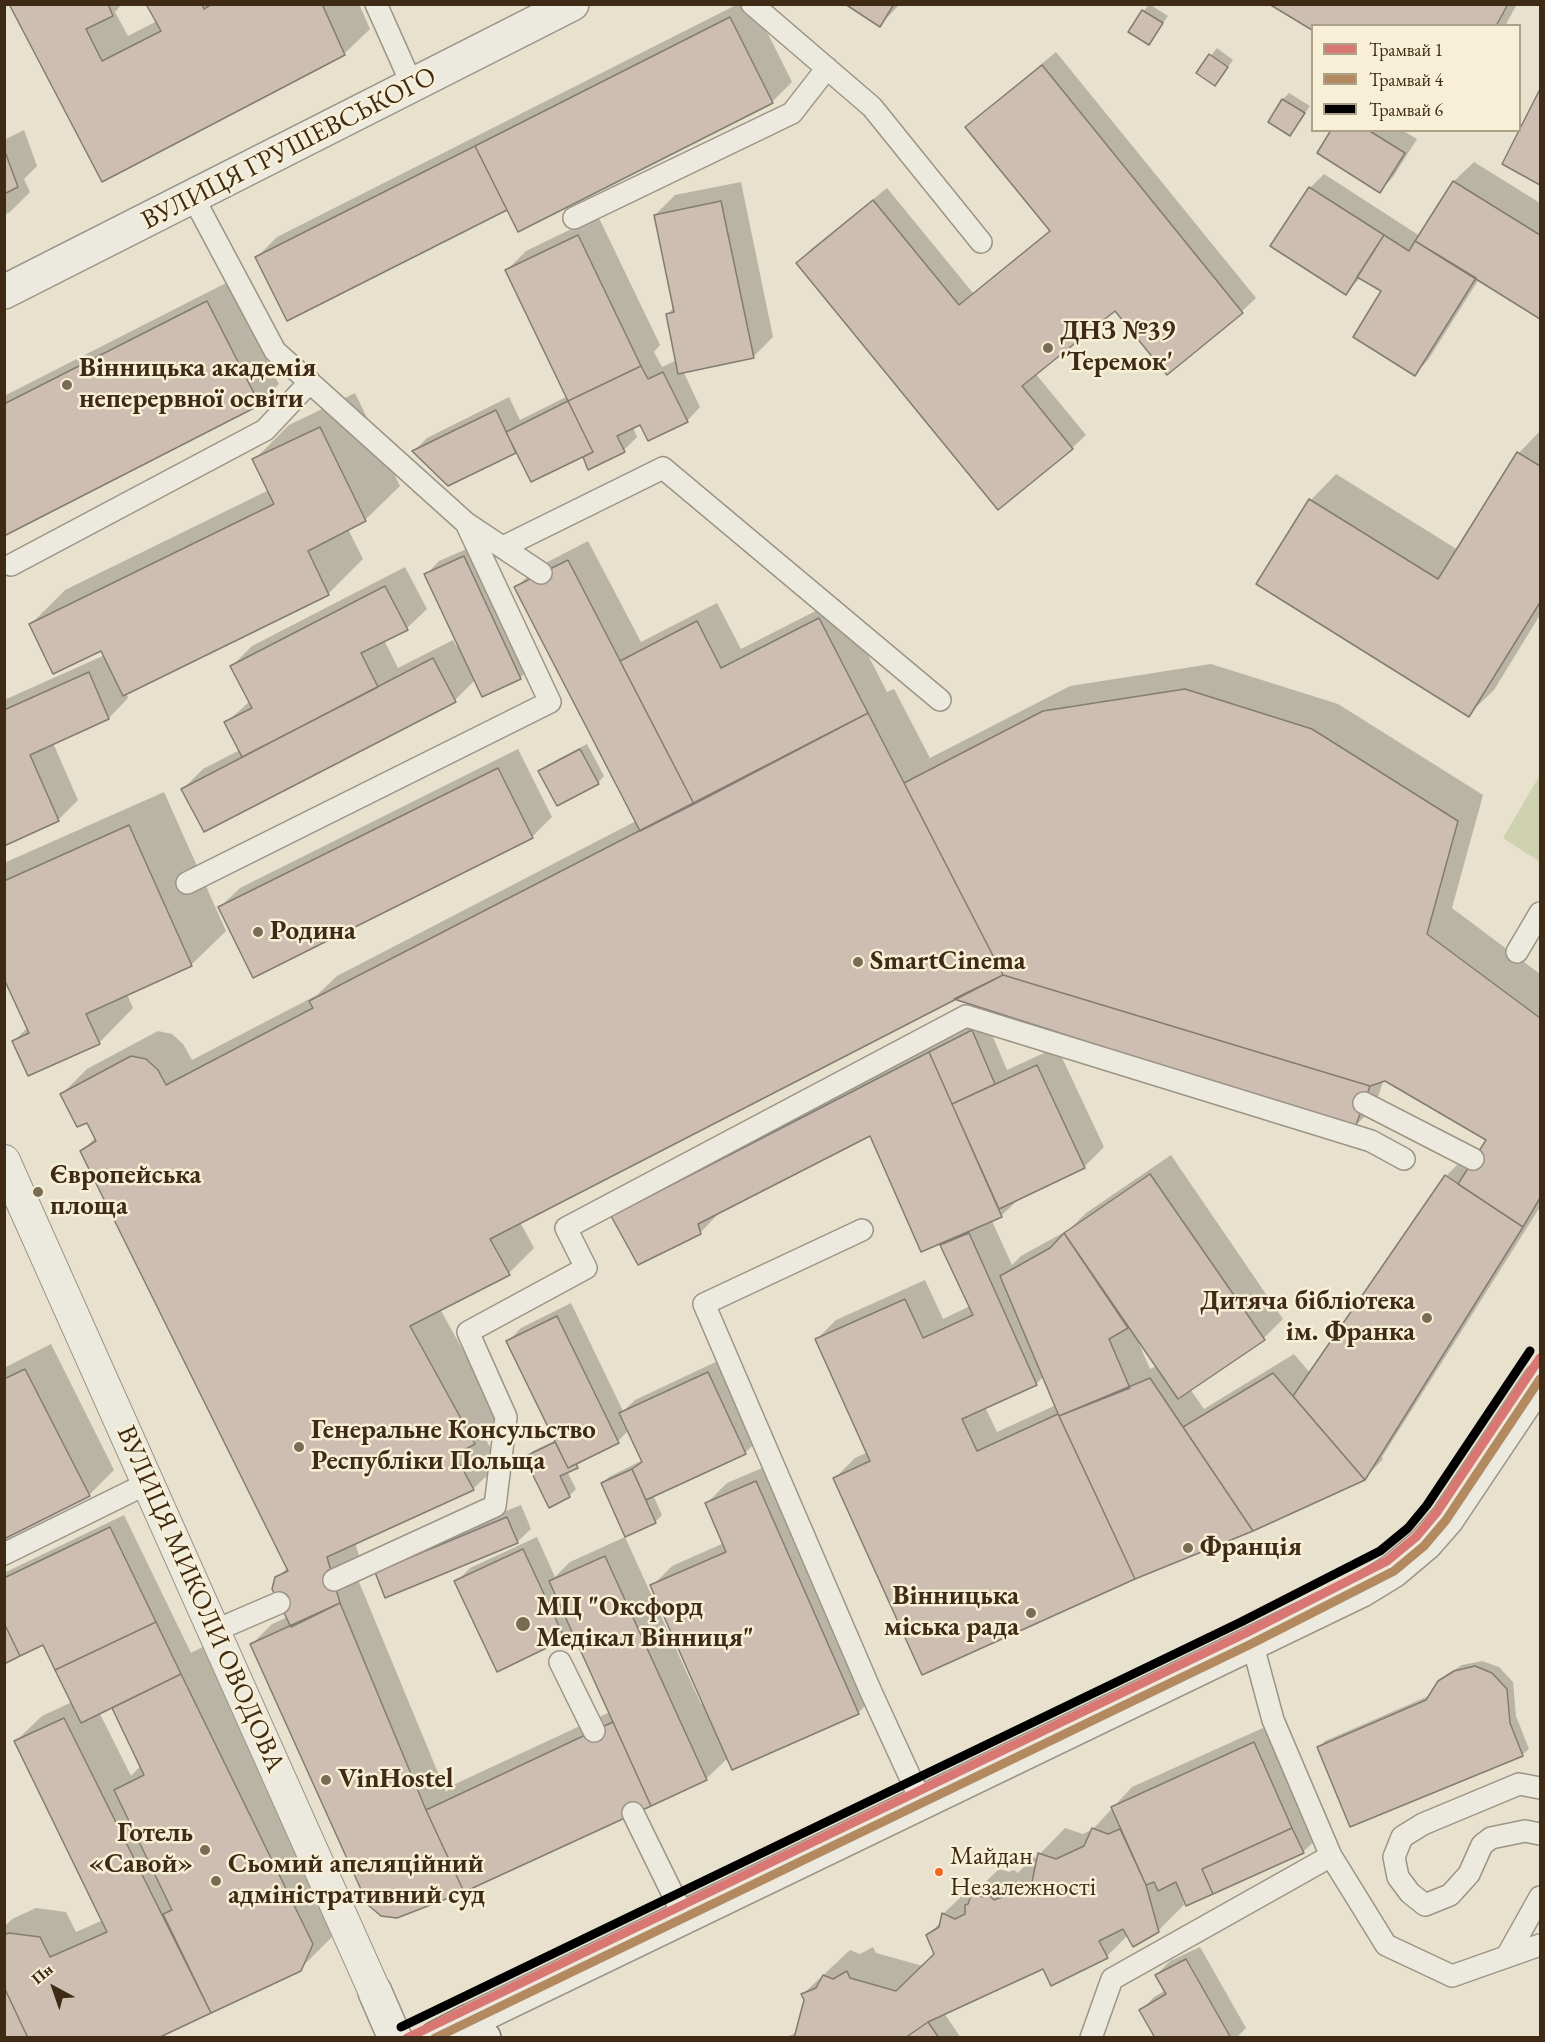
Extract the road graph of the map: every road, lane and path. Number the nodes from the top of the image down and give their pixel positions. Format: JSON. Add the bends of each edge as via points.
{"nodes":[{"id":1,"x":376,"y":4,"type":"edge"},
{"id":2,"x":572,"y":4,"type":"edge"},
{"id":3,"x":752,"y":4,"type":"edge"},
{"id":4,"x":826,"y":68,"type":"junction"},
{"id":5,"x":413,"y":87,"type":"junction"},
{"id":6,"x":193,"y":197,"type":"junction"},
{"id":7,"x":574,"y":218,"type":"dead end"},
{"id":8,"x":981,"y":242,"type":"dead end"},
{"id":9,"x":4,"y":292,"type":"edge"},
{"id":10,"x":310,"y":382,"type":"junction"},
{"id":11,"x":466,"y":523,"type":"junction"},
{"id":12,"x":503,"y":547,"type":"junction"},
{"id":13,"x":11,"y":565,"type":"dead end"},
{"id":14,"x":541,"y":573,"type":"dead end"},
{"id":15,"x":940,"y":700,"type":"dead end"},
{"id":16,"x":187,"y":883,"type":"dead end"},
{"id":17,"x":1540,"y":913,"type":"edge"},
{"id":18,"x":1517,"y":952,"type":"dead end"},
{"id":19,"x":1364,"y":1103,"type":"dead end"},
{"id":20,"x":1404,"y":1159,"type":"dead end"},
{"id":21,"x":1473,"y":1159,"type":"dead end"},
{"id":22,"x":4,"y":1161,"type":"edge"},
{"id":23,"x":862,"y":1230,"type":"dead end"},
{"id":24,"x":1540,"y":1380,"type":"edge"},
{"id":25,"x":148,"y":1483,"type":"junction"},
{"id":26,"x":4,"y":1554,"type":"edge"},
{"id":27,"x":334,"y":1580,"type":"dead end"},
{"id":28,"x":279,"y":1603,"type":"dead end"},
{"id":29,"x":214,"y":1631,"type":"junction"},
{"id":30,"x":1251,"y":1645,"type":"junction"},
{"id":31,"x":560,"y":1662,"type":"dead end"},
{"id":32,"x":594,"y":1731,"type":"dead end"},
{"id":33,"x":1540,"y":1788,"type":"edge"},
{"id":34,"x":922,"y":1803,"type":"junction"},
{"id":35,"x":633,"y":1813,"type":"dead end"},
{"id":36,"x":1540,"y":1834,"type":"edge"},
{"id":37,"x":1331,"y":1856,"type":"junction"},
{"id":38,"x":1540,"y":1897,"type":"edge"},
{"id":39,"x":684,"y":1917,"type":"junction"},
{"id":40,"x":1540,"y":1945,"type":"edge"},
{"id":41,"x":1507,"y":1956,"type":"junction"},
{"id":42,"x":375,"y":1992,"type":"joint"},
{"id":43,"x":476,"y":2030,"type":"edge"},
{"id":44,"x":395,"y":2037,"type":"edge"},
{"id":45,"x":436,"y":2037,"type":"edge"},
{"id":46,"x":1091,"y":2037,"type":"edge"}],
"edges":[{"from":1,"to":5,"type":"lane"},
{"from":2,"to":5,"type":"street","name":"ВУЛИЦЯ ГРУШЕВСЬКОГО"},
{"from":3,"to":4,"type":"lane"},
{"from":4,"to":7,"type":"lane","via":[[792,113]]},
{"from":4,"to":8,"type":"lane","via":[[872,107]]},
{"from":5,"to":6,"type":"street","name":"ВУЛИЦЯ ГРУШЕВСЬКОГО"},
{"from":6,"to":9,"type":"street","name":"ВУЛИЦЯ ГРУШЕВСЬКОГО"},
{"from":6,"to":10,"type":"lane","via":[[275,351]]},
{"from":10,"to":11,"type":"lane"},
{"from":10,"to":13,"type":"lane","via":[[265,430]]},
{"from":11,"to":12,"type":"lane"},
{"from":11,"to":16,"type":"lane","via":[[550,702]]},
{"from":12,"to":14,"type":"lane"},
{"from":12,"to":15,"type":"lane","via":[[663,468]]},
{"from":17,"to":18,"type":"lane"},
{"from":19,"to":21,"type":"lane"},
{"from":20,"to":27,"type":"lane","via":[[1371,1140],[966,1016],[566,1228],[586,1268],[468,1332],[506,1417],[495,1506]]},
{"from":22,"to":25,"type":"street","name":"ВУЛИЦЯ МИКОЛИ ОВОДОВА"},
{"from":23,"to":34,"type":"lane","via":[[704,1304]]},
{"from":24,"to":30,"type":"street","via":[[1447,1519],[1425,1544],[1362,1590]]},
{"from":25,"to":26,"type":"lane"},
{"from":25,"to":29,"type":"street","name":"ВУЛИЦЯ МИКОЛИ ОВОДОВА"},
{"from":28,"to":29,"type":"lane"},
{"from":29,"to":42,"type":"street","name":"ВУЛИЦЯ МИКОЛИ ОВОДОВА"},
{"from":30,"to":34,"type":"street"},
{"from":30,"to":37,"type":"lane","via":[[1273,1720]]},
{"from":31,"to":32,"type":"lane"},
{"from":33,"to":36,"type":"lane","via":[[1519,1784],[1423,1824],[1402,1837],[1394,1857],[1398,1877],[1425,1905],[1450,1895],[1469,1874],[1482,1845],[1491,1838],[1525,1831]]},
{"from":34,"to":39,"type":"street"},
{"from":35,"to":39,"type":"lane"},
{"from":37,"to":41,"type":"lane","via":[[1386,1945],[1452,1976]]},
{"from":37,"to":46,"type":"lane","via":[[1112,1979]]},
{"from":38,"to":41,"type":"lane"},
{"from":39,"to":43,"type":"street"},
{"from":40,"to":41,"type":"lane"},
{"from":42,"to":44,"type":"street","name":"ВУЛИЦЯ МИКОЛИ ОВОДОВА"},
{"from":43,"to":45,"type":"street"}]}
